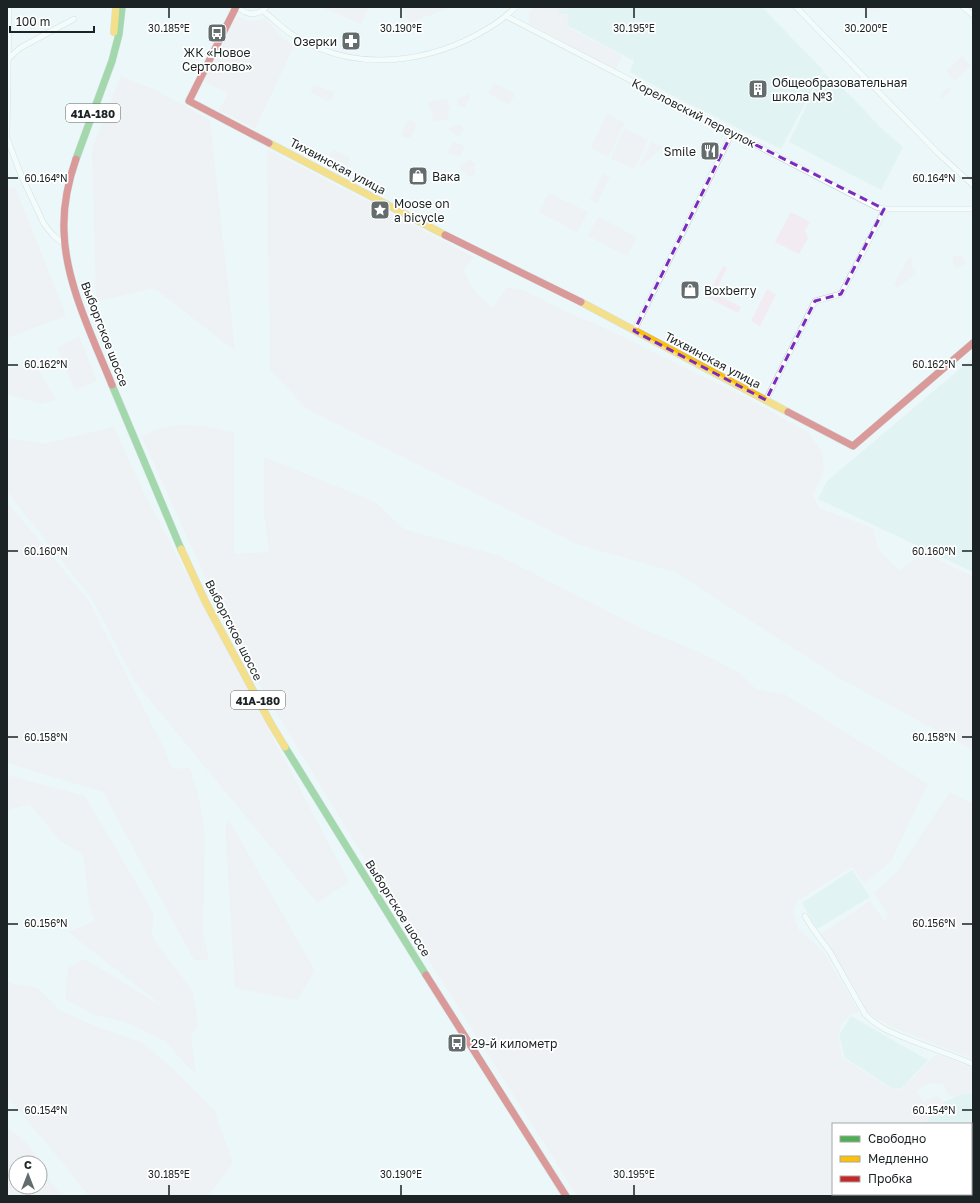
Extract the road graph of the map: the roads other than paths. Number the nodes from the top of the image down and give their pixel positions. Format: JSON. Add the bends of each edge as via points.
{"nodes":[{"id":1,"x":9,"y":7,"type":"edge"},
{"id":2,"x":116,"y":7,"type":"edge"},
{"id":3,"x":122,"y":7,"type":"edge"},
{"id":4,"x":237,"y":7,"type":"edge"},
{"id":5,"x":516,"y":7,"type":"edge"},
{"id":6,"x":796,"y":7,"type":"edge"},
{"id":7,"x":963,"y":7,"type":"edge"},
{"id":8,"x":264,"y":9,"type":"edge"},
{"id":9,"x":973,"y":15,"type":"edge"},
{"id":10,"x":506,"y":16,"type":"junction"},
{"id":11,"x":74,"y":19,"type":"dead end"},
{"id":12,"x":9,"y":58,"type":"junction"},
{"id":13,"x":110,"y":66,"type":"junction"},
{"id":14,"x":732,"y":133,"type":"junction"},
{"id":15,"x":973,"y":185,"type":"edge"},
{"id":16,"x":884,"y":209,"type":"junction"},
{"id":17,"x":973,"y":209,"type":"edge"},
{"id":18,"x":65,"y":245,"type":"junction"},
{"id":19,"x":634,"y":331,"type":"junction"},
{"id":20,"x":973,"y":342,"type":"edge"},
{"id":21,"x":766,"y":400,"type":"junction"},
{"id":22,"x":805,"y":916,"type":"dead end"},
{"id":23,"x":973,"y":1064,"type":"edge"},
{"id":24,"x":566,"y":1196,"type":"edge"}],
"edges":[{"from":1,"to":12,"type":"street"},
{"from":2,"to":13,"type":"main road","name":"Выборгское шоссе","number":"41А-180"},
{"from":3,"to":13,"type":"main road","name":"Выборгское шоссе","number":"41А-180","via":[[118,37]]},
{"from":4,"to":8,"type":"street","via":[[249,14],[256,14]]},
{"from":4,"to":19,"type":"main road","name":"Тихвинская улица","via":[[190,101],[477,252]]},
{"from":5,"to":10,"type":"street"},
{"from":6,"to":15,"type":"street","via":[[940,155]]},
{"from":7,"to":9,"type":"street"},
{"from":8,"to":10,"type":"street","via":[[287,31],[318,48],[351,58],[383,61],[440,51],[477,35]]},
{"from":10,"to":14,"type":"street","name":"Кореловский переулок"},
{"from":11,"to":12,"type":"street","via":[[20,48]]},
{"from":12,"to":18,"type":"street","via":[[7,138],[44,224]]},
{"from":13,"to":18,"type":"main road","name":"Выборгское шоссе","number":"41А-180","via":[[69,179],[64,218]]},
{"from":14,"to":16,"type":"street","name":"Кореловский переулок"},
{"from":14,"to":19,"type":"street"},
{"from":16,"to":17,"type":"street"},
{"from":16,"to":21,"type":"street","name":"Тихвинская улица","via":[[841,294],[816,301]]},
{"from":18,"to":24,"type":"main road","name":"Выборгское шоссе","number":"41А-180","via":[[68,268],[88,326],[205,602],[277,736]]},
{"from":19,"to":21,"type":"main road","name":"Тихвинская улица"},
{"from":20,"to":21,"type":"main road","via":[[853,446]]},
{"from":22,"to":23,"type":"street","via":[[830,952],[865,1014],[872,1021],[887,1031]]}]}
